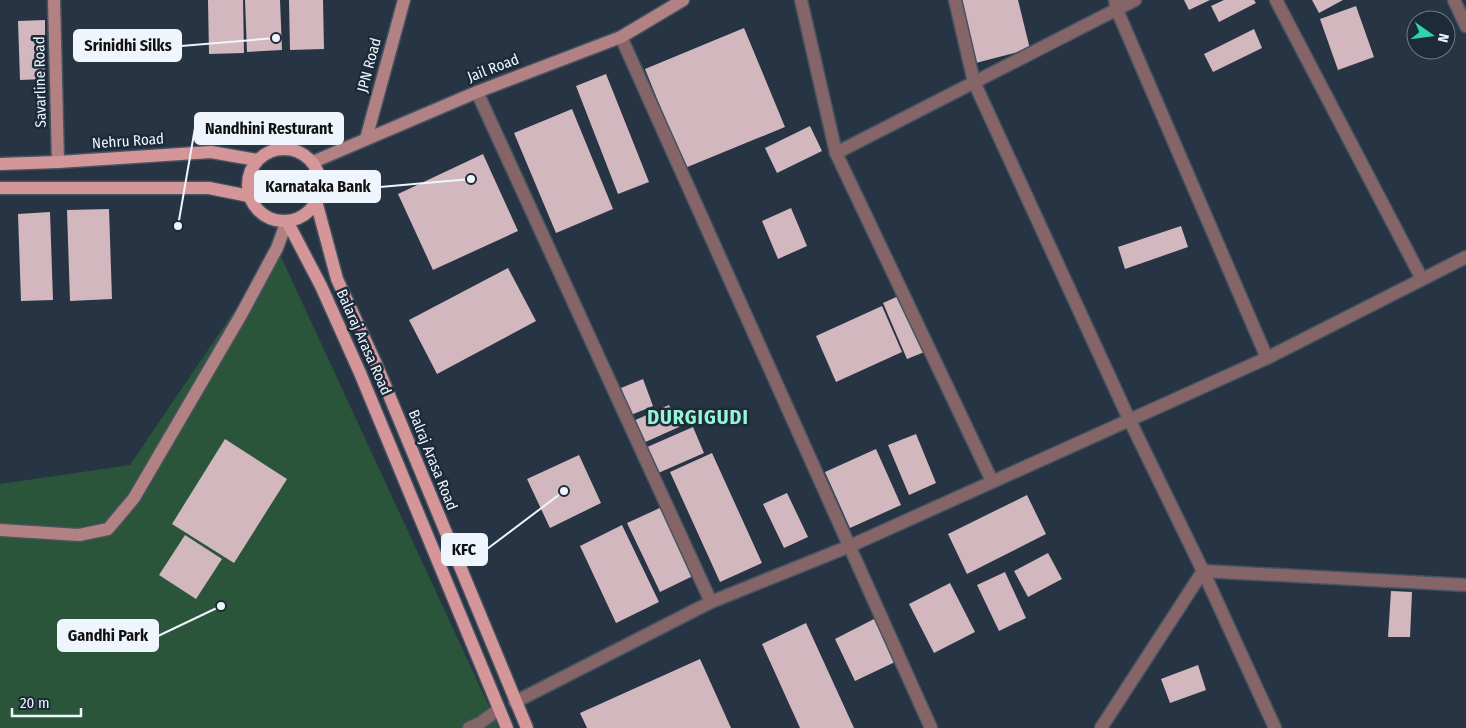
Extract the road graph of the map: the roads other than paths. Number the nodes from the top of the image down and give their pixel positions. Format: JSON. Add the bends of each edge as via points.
{"nodes":[{"id":1,"x":54,"y":0,"type":"edge"},
{"id":2,"x":404,"y":0,"type":"edge"},
{"id":3,"x":683,"y":0,"type":"edge"},
{"id":4,"x":801,"y":0,"type":"edge"},
{"id":5,"x":955,"y":0,"type":"edge"},
{"id":6,"x":1134,"y":0,"type":"edge"},
{"id":7,"x":1276,"y":0,"type":"edge"},
{"id":8,"x":1454,"y":0,"type":"edge"},
{"id":9,"x":1116,"y":5,"type":"edge"},
{"id":10,"x":1466,"y":26,"type":"edge"},
{"id":11,"x":621,"y":36,"type":"junction"},
{"id":12,"x":974,"y":82,"type":"junction"},
{"id":13,"x":478,"y":92,"type":"junction"},
{"id":14,"x":366,"y":139,"type":"junction"},
{"id":15,"x":836,"y":152,"type":"junction"},
{"id":16,"x":257,"y":160,"type":"junction"},
{"id":17,"x":58,"y":162,"type":"junction"},
{"id":18,"x":313,"y":162,"type":"junction"},
{"id":19,"x":0,"y":164,"type":"edge"},
{"id":20,"x":0,"y":188,"type":"edge"},
{"id":21,"x":249,"y":196,"type":"junction"},
{"id":22,"x":316,"y":201,"type":"junction"},
{"id":23,"x":287,"y":222,"type":"junction"},
{"id":24,"x":1466,"y":257,"type":"edge"},
{"id":25,"x":1422,"y":279,"type":"junction"},
{"id":26,"x":1267,"y":358,"type":"junction"},
{"id":27,"x":1129,"y":419,"type":"junction"},
{"id":28,"x":992,"y":481,"type":"junction"},
{"id":29,"x":0,"y":530,"type":"edge"},
{"id":30,"x":850,"y":546,"type":"junction"},
{"id":31,"x":1203,"y":571,"type":"junction"},
{"id":32,"x":1466,"y":586,"type":"edge"},
{"id":33,"x":711,"y":602,"type":"junction"},
{"id":34,"x":515,"y":702,"type":"junction"},
{"id":35,"x":499,"y":709,"type":"junction"},
{"id":36,"x":469,"y":728,"type":"edge"},
{"id":37,"x":507,"y":728,"type":"edge"},
{"id":38,"x":527,"y":728,"type":"edge"},
{"id":39,"x":931,"y":728,"type":"edge"},
{"id":40,"x":1101,"y":728,"type":"edge"},
{"id":41,"x":1275,"y":728,"type":"edge"}],
"edges":[{"from":1,"to":17,"type":"street","name":"Savarline Road"},
{"from":2,"to":14,"type":"street","name":"JPN Road"},
{"from":3,"to":11,"type":"street","name":"Jail Road"},
{"from":4,"to":15,"type":"street"},
{"from":5,"to":12,"type":"street"},
{"from":6,"to":9,"type":"street"},
{"from":7,"to":25,"type":"street"},
{"from":8,"to":10,"type":"street"},
{"from":9,"to":12,"type":"street"},
{"from":9,"to":26,"type":"street"},
{"from":11,"to":13,"type":"street","name":"Jail Road"},
{"from":11,"to":30,"type":"street"},
{"from":12,"to":15,"type":"street"},
{"from":12,"to":27,"type":"street"},
{"from":13,"to":14,"type":"street","name":"Jail Road"},
{"from":13,"to":33,"type":"street"},
{"from":14,"to":18,"type":"street","name":"Jail Road"},
{"from":15,"to":28,"type":"street"},
{"from":16,"to":17,"type":"main road","name":"Nehru Road","via":[[211,152]]},
{"from":16,"to":18,"type":"main road","via":[[270,150],[283,148],[307,155]]},
{"from":16,"to":21,"type":"main road","via":[[247,183]]},
{"from":17,"to":19,"type":"main road","name":"Nehru Road"},
{"from":18,"to":22,"type":"main road","via":[[321,186]]},
{"from":20,"to":21,"type":"main road","via":[[209,188]]},
{"from":21,"to":23,"type":"main road","via":[[263,215]]},
{"from":22,"to":23,"type":"main road","via":[[310,211]]},
{"from":22,"to":34,"type":"main road","name":"Balraj Arasa Road","via":[[337,279],[377,366]]},
{"from":23,"to":29,"type":"street","via":[[241,315],[134,498],[108,529],[79,535]]},
{"from":23,"to":35,"type":"main road","name":"Balaraj Arasa Road","via":[[321,286],[360,374]]},
{"from":24,"to":25,"type":"street"},
{"from":25,"to":26,"type":"street"},
{"from":26,"to":27,"type":"street"},
{"from":27,"to":28,"type":"street"},
{"from":27,"to":31,"type":"street"},
{"from":28,"to":30,"type":"street"},
{"from":30,"to":33,"type":"street"},
{"from":30,"to":39,"type":"street"},
{"from":31,"to":32,"type":"street"},
{"from":31,"to":40,"type":"street"},
{"from":31,"to":41,"type":"street"},
{"from":33,"to":34,"type":"street"},
{"from":34,"to":38,"type":"main road","name":"Balraj Arasa Road"},
{"from":35,"to":36,"type":"street"},
{"from":35,"to":37,"type":"main road","name":"Balaraj Arasa Road"}]}
